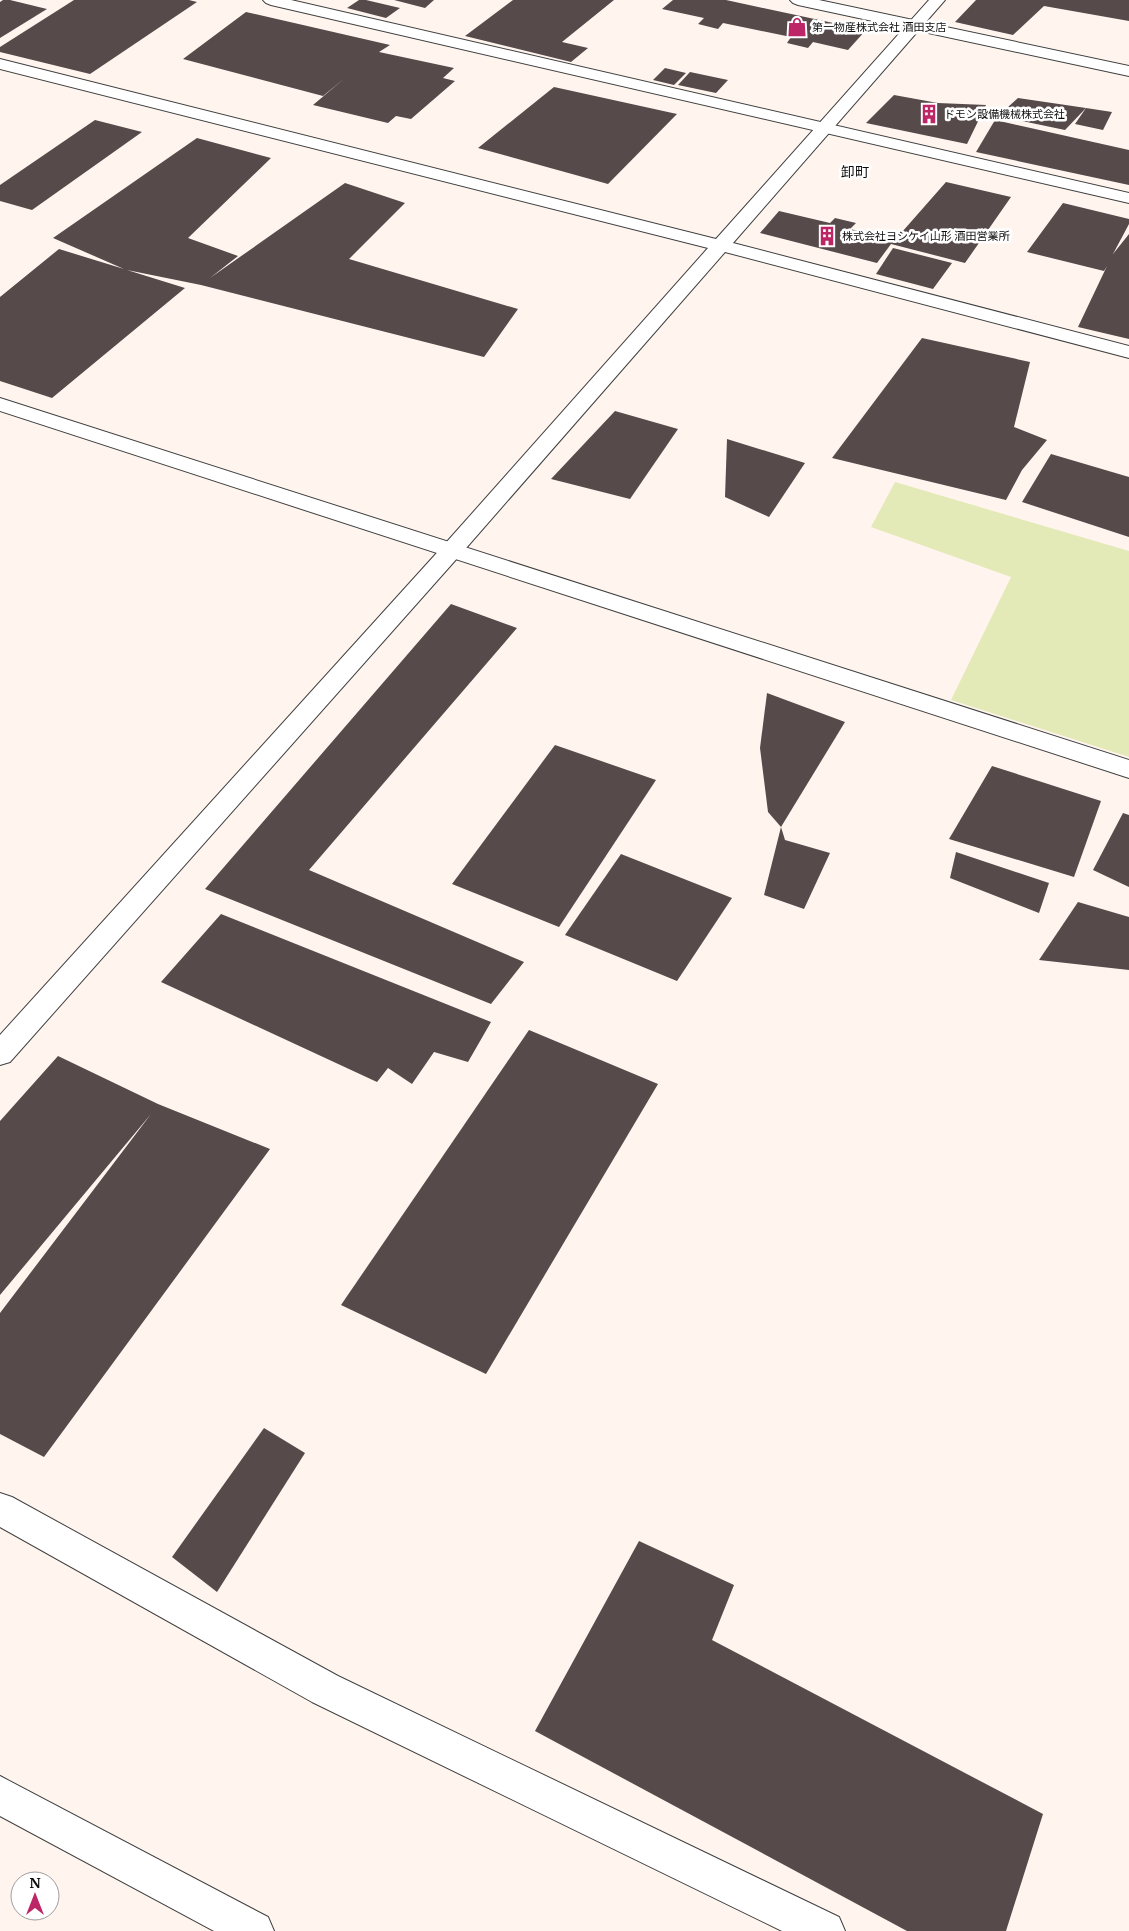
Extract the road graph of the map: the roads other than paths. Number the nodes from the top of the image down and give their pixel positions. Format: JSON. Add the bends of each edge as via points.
{"nodes":[{"id":1,"x":271,"y":0,"type":"edge"},
{"id":2,"x":798,"y":0,"type":"edge"},
{"id":3,"x":937,"y":0,"type":"edge"},
{"id":4,"x":916,"y":25,"type":"junction"},
{"id":5,"x":0,"y":64,"type":"edge"},
{"id":6,"x":1129,"y":71,"type":"edge"},
{"id":7,"x":824,"y":129,"type":"junction"},
{"id":8,"x":1129,"y":198,"type":"edge"},
{"id":9,"x":722,"y":246,"type":"junction"},
{"id":10,"x":1129,"y":352,"type":"edge"},
{"id":11,"x":0,"y":404,"type":"edge"},
{"id":12,"x":452,"y":550,"type":"junction"},
{"id":13,"x":1129,"y":769,"type":"edge"},
{"id":14,"x":0,"y":1054,"type":"edge"},
{"id":15,"x":0,"y":1509,"type":"edge"},
{"id":16,"x":0,"y":1795,"type":"edge"},
{"id":17,"x":254,"y":1931,"type":"edge"},
{"id":18,"x":825,"y":1931,"type":"edge"}],
"edges":[{"from":1,"to":7,"type":"street"},
{"from":2,"to":4,"type":"street"},
{"from":3,"to":4,"type":"street"},
{"from":4,"to":6,"type":"street"},
{"from":4,"to":7,"type":"street"},
{"from":5,"to":9,"type":"street"},
{"from":7,"to":8,"type":"street"},
{"from":7,"to":9,"type":"street"},
{"from":9,"to":10,"type":"street"},
{"from":9,"to":12,"type":"street"},
{"from":11,"to":12,"type":"street"},
{"from":12,"to":13,"type":"street"},
{"from":12,"to":14,"type":"street"},
{"from":15,"to":18,"type":"street","via":[[326,1689]]},
{"from":16,"to":17,"type":"street"}]}
